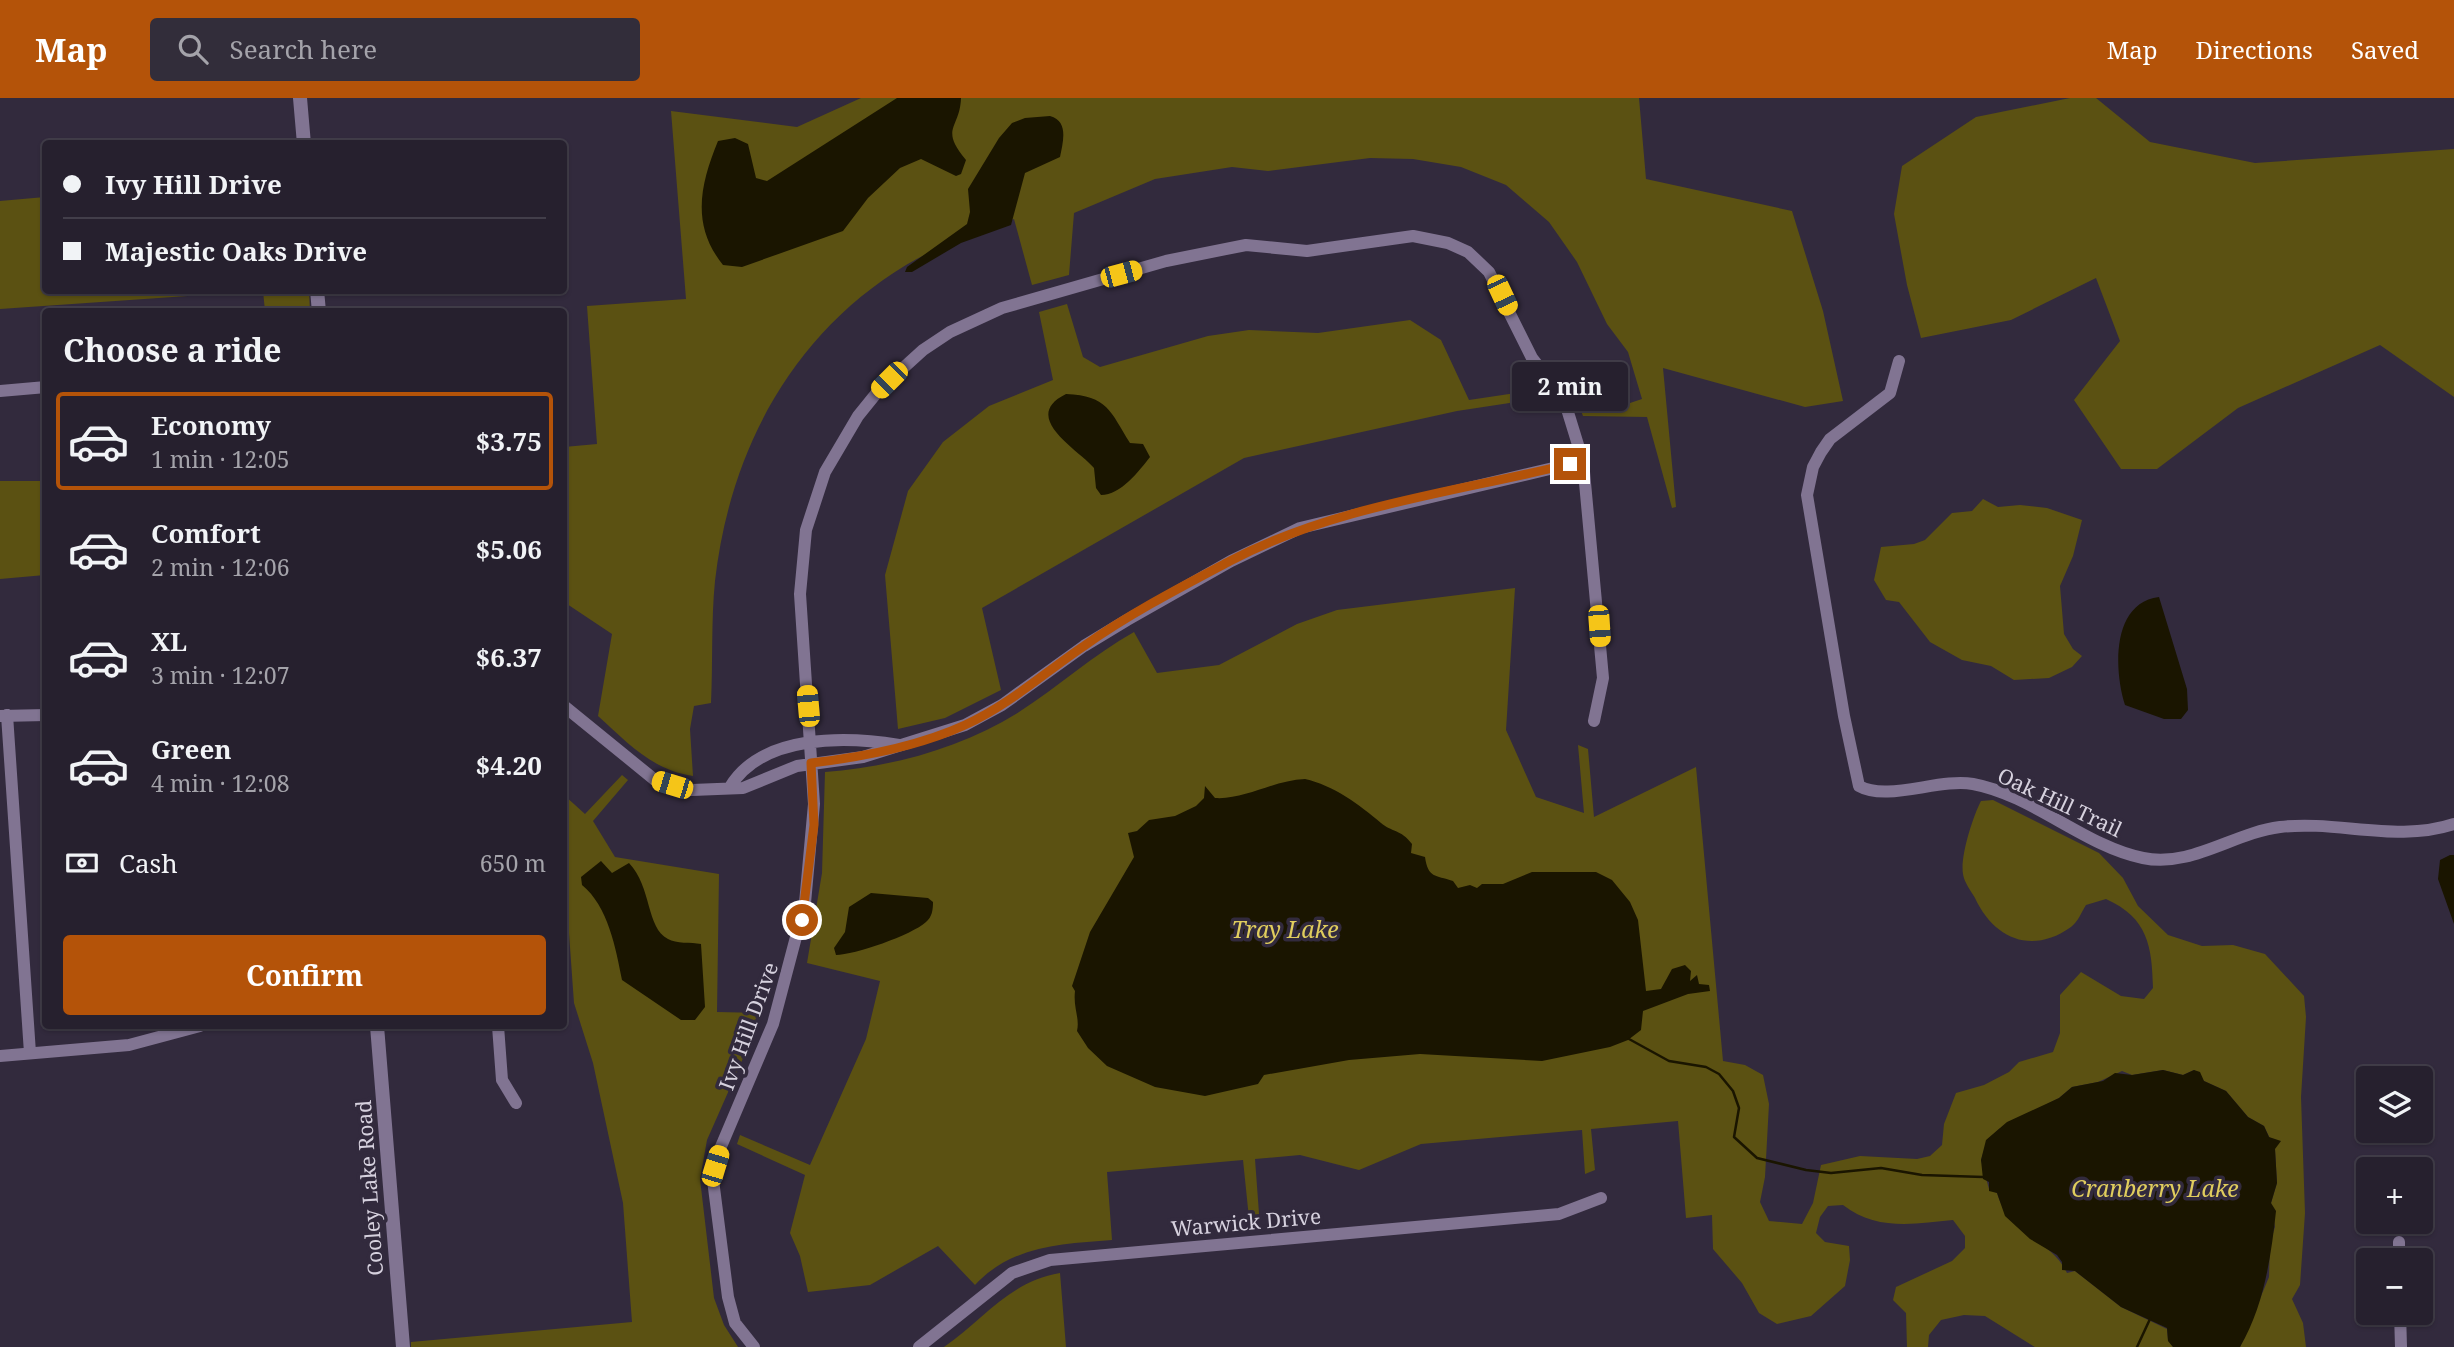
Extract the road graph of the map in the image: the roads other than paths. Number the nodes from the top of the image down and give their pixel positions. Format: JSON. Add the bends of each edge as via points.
{"nodes":[{"id":1,"x":300,"y":98,"type":"edge"},
{"id":2,"x":304,"y":140,"type":"edge"},
{"id":3,"x":1899,"y":361,"type":"dead end"},
{"id":4,"x":42,"y":387,"type":"edge"},
{"id":5,"x":0,"y":391,"type":"edge"},
{"id":6,"x":1583,"y":461,"type":"junction"},
{"id":7,"x":567,"y":708,"type":"edge"},
{"id":8,"x":42,"y":715,"type":"edge"},
{"id":9,"x":3,"y":716,"type":"edge"},
{"id":10,"x":1594,"y":721,"type":"dead end"},
{"id":11,"x":811,"y":741,"type":"junction"},
{"id":12,"x":901,"y":746,"type":"junction"},
{"id":13,"x":811,"y":763,"type":"junction"},
{"id":14,"x":730,"y":787,"type":"junction"},
{"id":15,"x":2454,"y":824,"type":"edge"},
{"id":16,"x":189,"y":1029,"type":"edge"},
{"id":17,"x":377,"y":1029,"type":"edge"},
{"id":18,"x":498,"y":1029,"type":"edge"},
{"id":19,"x":30,"y":1054,"type":"junction"},
{"id":20,"x":0,"y":1056,"type":"edge"},
{"id":21,"x":516,"y":1103,"type":"dead end"},
{"id":22,"x":1601,"y":1198,"type":"dead end"},
{"id":23,"x":2399,"y":1242,"type":"dead end"},
{"id":24,"x":2399,"y":1248,"type":"edge"},
{"id":25,"x":2400,"y":1325,"type":"edge"},
{"id":26,"x":402,"y":1347,"type":"edge"},
{"id":27,"x":754,"y":1347,"type":"edge"},
{"id":28,"x":919,"y":1347,"type":"edge"},
{"id":29,"x":2401,"y":1347,"type":"edge"}],
"edges":[{"from":1,"to":2,"type":"street"},
{"from":3,"to":15,"type":"street","name":"Oak Hill Trail","via":[[1890,393],[1830,439],[1821,452],[1807,495],[1859,786],[1873,792],[1954,782],[1974,784],[2042,811],[2116,850],[2161,860],[2181,859],[2244,835],[2284,827],[2412,831]]},
{"from":4,"to":5,"type":"street"},
{"from":6,"to":10,"type":"street","name":"Ivy Hill Drive","via":[[1603,678]]},
{"from":6,"to":11,"type":"street","name":"Ivy Hill Drive","via":[[1567,410],[1532,358],[1489,272],[1468,252],[1448,243],[1413,236],[1307,251],[1246,245],[1166,261],[1002,308],[950,332],[899,369],[858,416],[825,471],[813,500],[801,564]]},
{"from":6,"to":12,"type":"street","via":[[1300,528],[1127,620],[1002,705],[965,725]]},
{"from":7,"to":14,"type":"street","via":[[655,780],[692,790]]},
{"from":8,"to":9,"type":"street"},
{"from":9,"to":19,"type":"street"},
{"from":11,"to":12,"type":"street","via":[[851,739]]},
{"from":11,"to":13,"type":"street","name":"Ivy Hill Drive"},
{"from":11,"to":14,"type":"street","via":[[761,759],[738,773]]},
{"from":12,"to":13,"type":"street","via":[[863,757]]},
{"from":13,"to":14,"type":"street","via":[[743,788]]},
{"from":13,"to":27,"type":"street","name":"Ivy Hill Drive","via":[[812,858],[799,938],[769,1038],[720,1149],[713,1180],[728,1297],[735,1323]]},
{"from":16,"to":19,"type":"street","via":[[136,1044]]},
{"from":17,"to":26,"type":"street","name":"Cooley Lake Road"},
{"from":18,"to":21,"type":"street","via":[[502,1080]]},
{"from":19,"to":20,"type":"street"},
{"from":22,"to":28,"type":"street","name":"Warwick Drive","via":[[1559,1214],[1051,1260],[1012,1273]]},
{"from":23,"to":24,"type":"street"},
{"from":25,"to":29,"type":"street"}]}
